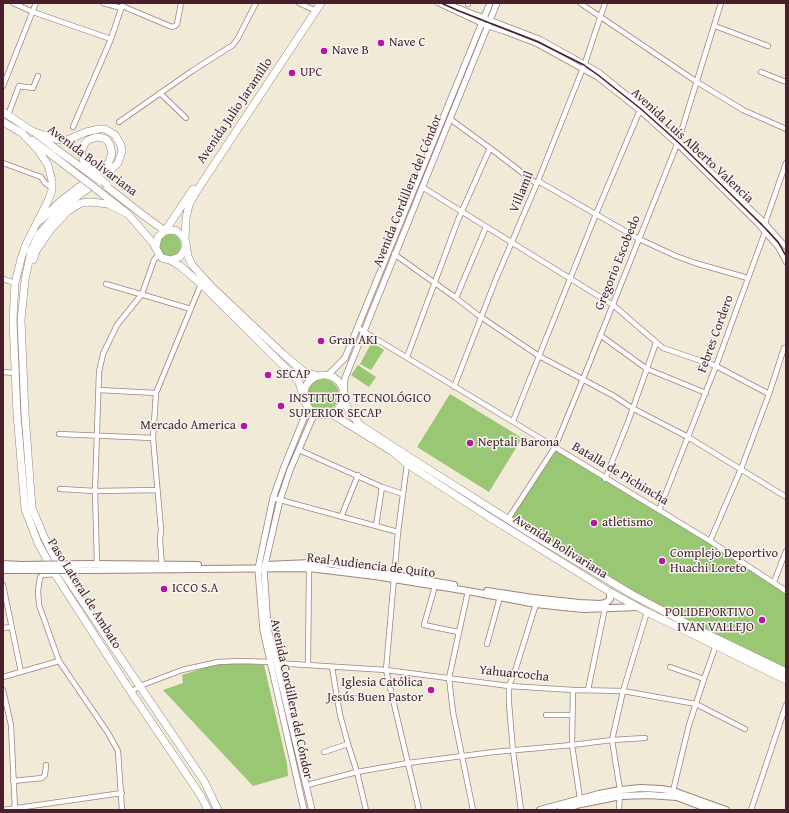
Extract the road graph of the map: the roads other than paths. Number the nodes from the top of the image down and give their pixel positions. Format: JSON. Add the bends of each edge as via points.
{"nodes":[{"id":1,"x":12,"y":3,"type":"edge"},
{"id":2,"x":36,"y":3,"type":"edge"},
{"id":3,"x":103,"y":3,"type":"edge"},
{"id":4,"x":180,"y":3,"type":"edge"},
{"id":5,"x":256,"y":3,"type":"edge"},
{"id":6,"x":299,"y":3,"type":"edge"},
{"id":7,"x":321,"y":3,"type":"edge"},
{"id":8,"x":438,"y":3,"type":"edge"},
{"id":9,"x":446,"y":3,"type":"edge"},
{"id":10,"x":490,"y":3,"type":"edge"},
{"id":11,"x":497,"y":3,"type":"edge"},
{"id":12,"x":580,"y":3,"type":"edge"},
{"id":13,"x":605,"y":3,"type":"edge"},
{"id":14,"x":721,"y":3,"type":"edge"},
{"id":15,"x":122,"y":6,"type":"edge"},
{"id":16,"x":314,"y":6,"type":"edge"},
{"id":17,"x":33,"y":12,"type":"junction"},
{"id":18,"x":600,"y":16,"type":"junction"},
{"id":19,"x":486,"y":19,"type":"junction"},
{"id":20,"x":484,"y":25,"type":"junction"},
{"id":21,"x":715,"y":26,"type":"junction"},
{"id":22,"x":111,"y":39,"type":"junction"},
{"id":23,"x":768,"y":46,"type":"dead end"},
{"id":24,"x":584,"y":66,"type":"junction"},
{"id":25,"x":761,"y":72,"type":"dead end"},
{"id":26,"x":38,"y":76,"type":"dead end"},
{"id":27,"x":697,"y":82,"type":"junction"},
{"id":28,"x":786,"y":82,"type":"edge"},
{"id":29,"x":3,"y":86,"type":"edge"},
{"id":30,"x":160,"y":93,"type":"junction"},
{"id":31,"x":641,"y":109,"type":"junction"},
{"id":32,"x":6,"y":114,"type":"edge"},
{"id":33,"x":186,"y":118,"type":"dead end"},
{"id":34,"x":450,"y":119,"type":"junction"},
{"id":35,"x":3,"y":122,"type":"edge"},
{"id":36,"x":119,"y":122,"type":"dead end"},
{"id":37,"x":73,"y":127,"type":"dead end"},
{"id":38,"x":786,"y":129,"type":"edge"},
{"id":39,"x":32,"y":131,"type":"junction"},
{"id":40,"x":22,"y":133,"type":"junction"},
{"id":41,"x":677,"y":142,"type":"junction"},
{"id":42,"x":490,"y":148,"type":"junction"},
{"id":43,"x":54,"y":152,"type":"junction"},
{"id":44,"x":3,"y":163,"type":"edge"},
{"id":45,"x":786,"y":163,"type":"edge"},
{"id":46,"x":538,"y":182,"type":"junction"},
{"id":47,"x":108,"y":187,"type":"junction"},
{"id":48,"x":422,"y":187,"type":"junction"},
{"id":49,"x":52,"y":188,"type":"junction"},
{"id":50,"x":462,"y":212,"type":"junction"},
{"id":51,"x":128,"y":214,"type":"junction"},
{"id":52,"x":596,"y":214,"type":"junction"},
{"id":53,"x":765,"y":223,"type":"junction"},
{"id":54,"x":36,"y":224,"type":"junction"},
{"id":55,"x":486,"y":227,"type":"junction"},
{"id":56,"x":166,"y":231,"type":"junction"},
{"id":57,"x":765,"y":232,"type":"junction"},
{"id":58,"x":639,"y":238,"type":"junction"},
{"id":59,"x":185,"y":242,"type":"junction"},
{"id":60,"x":512,"y":243,"type":"junction"},
{"id":61,"x":156,"y":247,"type":"junction"},
{"id":62,"x":786,"y":247,"type":"edge"},
{"id":63,"x":159,"y":254,"type":"junction"},
{"id":64,"x":394,"y":254,"type":"junction"},
{"id":65,"x":170,"y":260,"type":"junction"},
{"id":66,"x":786,"y":262,"type":"edge"},
{"id":67,"x":748,"y":278,"type":"junction"},
{"id":68,"x":3,"y":279,"type":"edge"},
{"id":69,"x":570,"y":279,"type":"junction"},
{"id":70,"x":25,"y":280,"type":"junction"},
{"id":71,"x":15,"y":283,"type":"junction"},
{"id":72,"x":106,"y":284,"type":"dead end"},
{"id":73,"x":201,"y":284,"type":"junction"},
{"id":74,"x":435,"y":284,"type":"junction"},
{"id":75,"x":142,"y":294,"type":"junction"},
{"id":76,"x":456,"y":298,"type":"junction"},
{"id":77,"x":613,"y":305,"type":"junction"},
{"id":78,"x":191,"y":309,"type":"junction"},
{"id":79,"x":481,"y":317,"type":"junction"},
{"id":80,"x":361,"y":330,"type":"junction"},
{"id":81,"x":600,"y":335,"type":"junction"},
{"id":82,"x":656,"y":343,"type":"junction"},
{"id":83,"x":784,"y":348,"type":"dead end"},
{"id":84,"x":539,"y":356,"type":"junction"},
{"id":85,"x":407,"y":357,"type":"junction"},
{"id":86,"x":716,"y":366,"type":"junction"},
{"id":87,"x":647,"y":369,"type":"junction"},
{"id":88,"x":3,"y":372,"type":"edge"},
{"id":89,"x":15,"y":373,"type":"junction"},
{"id":90,"x":328,"y":375,"type":"junction"},
{"id":91,"x":319,"y":376,"type":"junction"},
{"id":92,"x":583,"y":379,"type":"junction"},
{"id":93,"x":454,"y":387,"type":"junction"},
{"id":94,"x":344,"y":389,"type":"junction"},
{"id":95,"x":99,"y":390,"type":"junction"},
{"id":96,"x":156,"y":393,"type":"junction"},
{"id":97,"x":706,"y":393,"type":"junction"},
{"id":98,"x":769,"y":394,"type":"junction"},
{"id":99,"x":304,"y":399,"type":"junction"},
{"id":100,"x":344,"y":401,"type":"junction"},
{"id":101,"x":308,"y":408,"type":"junction"},
{"id":102,"x":632,"y":408,"type":"junction"},
{"id":103,"x":316,"y":414,"type":"junction"},
{"id":104,"x":332,"y":414,"type":"junction"},
{"id":105,"x":513,"y":421,"type":"junction"},
{"id":106,"x":59,"y":434,"type":"dead end"},
{"id":107,"x":97,"y":436,"type":"junction"},
{"id":108,"x":688,"y":437,"type":"junction"},
{"id":109,"x":153,"y":438,"type":"junction"},
{"id":110,"x":555,"y":447,"type":"junction"},
{"id":111,"x":299,"y":450,"type":"junction"},
{"id":112,"x":407,"y":464,"type":"junction"},
{"id":113,"x":741,"y":469,"type":"junction"},
{"id":114,"x":358,"y":476,"type":"junction"},
{"id":115,"x":605,"y":479,"type":"junction"},
{"id":116,"x":382,"y":486,"type":"junction"},
{"id":117,"x":60,"y":489,"type":"dead end"},
{"id":118,"x":157,"y":490,"type":"junction"},
{"id":119,"x":95,"y":491,"type":"junction"},
{"id":120,"x":403,"y":494,"type":"junction"},
{"id":121,"x":786,"y":497,"type":"edge"},
{"id":122,"x":273,"y":498,"type":"junction"},
{"id":123,"x":280,"y":500,"type":"junction"},
{"id":124,"x":659,"y":510,"type":"junction"},
{"id":125,"x":341,"y":517,"type":"junction"},
{"id":126,"x":508,"y":519,"type":"junction"},
{"id":127,"x":376,"y":526,"type":"junction"},
{"id":128,"x":398,"y":532,"type":"junction"},
{"id":129,"x":268,"y":535,"type":"junction"},
{"id":130,"x":710,"y":541,"type":"junction"},
{"id":131,"x":786,"y":551,"type":"edge"},
{"id":132,"x":3,"y":564,"type":"edge"},
{"id":133,"x":97,"y":564,"type":"junction"},
{"id":134,"x":89,"y":567,"type":"junction"},
{"id":135,"x":162,"y":567,"type":"junction"},
{"id":136,"x":261,"y":567,"type":"junction"},
{"id":137,"x":21,"y":568,"type":"junction"},
{"id":138,"x":309,"y":568,"type":"junction"},
{"id":139,"x":3,"y":570,"type":"edge"},
{"id":140,"x":55,"y":574,"type":"junction"},
{"id":141,"x":395,"y":577,"type":"junction"},
{"id":142,"x":774,"y":582,"type":"junction"},
{"id":143,"x":3,"y":585,"type":"edge"},
{"id":144,"x":435,"y":586,"type":"junction"},
{"id":145,"x":468,"y":591,"type":"junction"},
{"id":146,"x":786,"y":591,"type":"edge"},
{"id":147,"x":610,"y":592,"type":"junction"},
{"id":148,"x":500,"y":598,"type":"junction"},
{"id":149,"x":536,"y":604,"type":"junction"},
{"id":150,"x":604,"y":606,"type":"junction"},
{"id":151,"x":638,"y":608,"type":"junction"},
{"id":152,"x":647,"y":612,"type":"junction"},
{"id":153,"x":11,"y":627,"type":"junction"},
{"id":154,"x":3,"y":628,"type":"edge"},
{"id":155,"x":458,"y":632,"type":"junction"},
{"id":156,"x":487,"y":644,"type":"dead end"},
{"id":157,"x":716,"y":645,"type":"junction"},
{"id":158,"x":59,"y":661,"type":"junction"},
{"id":159,"x":273,"y":663,"type":"junction"},
{"id":160,"x":308,"y":665,"type":"junction"},
{"id":161,"x":332,"y":667,"type":"junction"},
{"id":162,"x":670,"y":667,"type":"dead end"},
{"id":163,"x":386,"y":670,"type":"junction"},
{"id":164,"x":21,"y":672,"type":"junction"},
{"id":165,"x":786,"y":672,"type":"edge"},
{"id":166,"x":3,"y":677,"type":"edge"},
{"id":167,"x":449,"y":678,"type":"junction"},
{"id":168,"x":704,"y":679,"type":"junction"},
{"id":169,"x":786,"y":680,"type":"edge"},
{"id":170,"x":140,"y":686,"type":"junction"},
{"id":171,"x":509,"y":686,"type":"junction"},
{"id":172,"x":3,"y":690,"type":"edge"},
{"id":173,"x":573,"y":690,"type":"junction"},
{"id":174,"x":588,"y":690,"type":"junction"},
{"id":175,"x":622,"y":691,"type":"junction"},
{"id":176,"x":131,"y":692,"type":"junction"},
{"id":177,"x":337,"y":698,"type":"junction"},
{"id":178,"x":362,"y":698,"type":"dead end"},
{"id":179,"x":696,"y":704,"type":"junction"},
{"id":180,"x":786,"y":705,"type":"edge"},
{"id":181,"x":546,"y":715,"type":"dead end"},
{"id":182,"x":572,"y":715,"type":"junction"},
{"id":183,"x":745,"y":729,"type":"dead end"},
{"id":184,"x":646,"y":738,"type":"dead end"},
{"id":185,"x":612,"y":740,"type":"junction"},
{"id":186,"x":348,"y":744,"type":"junction"},
{"id":187,"x":572,"y":745,"type":"junction"},
{"id":188,"x":513,"y":751,"type":"junction"},
{"id":189,"x":324,"y":752,"type":"dead end"},
{"id":190,"x":461,"y":756,"type":"junction"},
{"id":191,"x":408,"y":763,"type":"junction"},
{"id":192,"x":46,"y":765,"type":"dead end"},
{"id":193,"x":357,"y":772,"type":"junction"},
{"id":194,"x":13,"y":781,"type":"junction"},
{"id":195,"x":307,"y":785,"type":"junction"},
{"id":196,"x":674,"y":791,"type":"junction"},
{"id":197,"x":122,"y":793,"type":"junction"},
{"id":198,"x":620,"y":793,"type":"junction"},
{"id":199,"x":580,"y":799,"type":"junction"},
{"id":200,"x":14,"y":809,"type":"edge"},
{"id":201,"x":547,"y":809,"type":"edge"},
{"id":202,"x":3,"y":810,"type":"edge"},
{"id":203,"x":122,"y":810,"type":"edge"},
{"id":204,"x":208,"y":810,"type":"edge"},
{"id":205,"x":218,"y":810,"type":"edge"},
{"id":206,"x":304,"y":810,"type":"edge"},
{"id":207,"x":312,"y":810,"type":"edge"},
{"id":208,"x":366,"y":810,"type":"edge"},
{"id":209,"x":419,"y":810,"type":"edge"},
{"id":210,"x":473,"y":810,"type":"edge"},
{"id":211,"x":521,"y":810,"type":"edge"},
{"id":212,"x":540,"y":810,"type":"edge"},
{"id":213,"x":561,"y":810,"type":"edge"},
{"id":214,"x":619,"y":810,"type":"edge"},
{"id":215,"x":711,"y":810,"type":"edge"},
{"id":216,"x":726,"y":810,"type":"edge"},
{"id":217,"x":751,"y":810,"type":"edge"}],
"edges":[{"from":1,"to":17,"type":"street"},
{"from":2,"to":17,"type":"street"},
{"from":3,"to":15,"type":"street"},
{"from":4,"to":15,"type":"street","via":[[177,24],[172,27]]},
{"from":5,"to":30,"type":"street","via":[[233,45]]},
{"from":6,"to":16,"type":"street"},
{"from":7,"to":59,"type":"main road","name":"Avenida Julio Jaramillo","via":[[196,192],[186,218]]},
{"from":8,"to":20,"type":"street","name":"Avenida Luis Alberto Valencia"},
{"from":9,"to":19,"type":"street","name":"Avenida Luis Alberto Valencia"},
{"from":10,"to":19,"type":"street","name":"Avenida Cordillera del Cóndor"},
{"from":11,"to":19,"type":"street","name":"Avenida Cordillera del Cóndor"},
{"from":12,"to":18,"type":"street"},
{"from":13,"to":18,"type":"street","name":"Villamil"},
{"from":14,"to":21,"type":"street","name":"Gregorio Escobedo"},
{"from":15,"to":22,"type":"street"},
{"from":16,"to":56,"type":"main road","name":"Avenida Julio Jaramillo"},
{"from":17,"to":22,"type":"street"},
{"from":17,"to":29,"type":"street"},
{"from":18,"to":24,"type":"street","name":"Villamil"},
{"from":18,"to":27,"type":"street"},
{"from":19,"to":20,"type":"street","name":"Avenida Cordillera del Cóndor"},
{"from":19,"to":24,"type":"street","name":"Avenida Luis Alberto Valencia","via":[[540,39]]},
{"from":20,"to":24,"type":"street","name":"Avenida Luis Alberto Valencia","via":[[537,44]]},
{"from":20,"to":34,"type":"street","name":"Avenida Cordillera del Cóndor"},
{"from":20,"to":80,"type":"street","name":"Avenida Cordillera del Cóndor"},
{"from":21,"to":23,"type":"street"},
{"from":21,"to":27,"type":"street","name":"Gregorio Escobedo"},
{"from":22,"to":37,"type":"street"},
{"from":24,"to":31,"type":"street","name":"Avenida Luis Alberto Valencia"},
{"from":24,"to":46,"type":"street","name":"Villamil"},
{"from":25,"to":28,"type":"street"},
{"from":26,"to":32,"type":"street","via":[[33,88],[19,86]]},
{"from":27,"to":38,"type":"street","via":[[743,110]]},
{"from":27,"to":41,"type":"street","name":"Gregorio Escobedo"},
{"from":30,"to":33,"type":"street"},
{"from":30,"to":36,"type":"street"},
{"from":31,"to":41,"type":"street","name":"Avenida Luis Alberto Valencia"},
{"from":31,"to":52,"type":"street"},
{"from":32,"to":39,"type":"main road","name":"Avenida Bolivariana"},
{"from":34,"to":42,"type":"street"},
{"from":34,"to":48,"type":"street","name":"Avenida Cordillera del Cóndor"},
{"from":35,"to":40,"type":"main road","name":"Avenida Bolivariana"},
{"from":39,"to":43,"type":"main road","name":"Avenida Bolivariana"},
{"from":39,"to":70,"type":"main road","via":[[62,140],[94,129],[105,129],[115,135],[122,151],[115,167],[62,208],[39,234],[31,251]]},
{"from":40,"to":43,"type":"main road","name":"Avenida Bolivariana"},
{"from":40,"to":49,"type":"main road","via":[[48,165]]},
{"from":41,"to":53,"type":"street","name":"Avenida Luis Alberto Valencia"},
{"from":41,"to":57,"type":"street","name":"Avenida Luis Alberto Valencia"},
{"from":41,"to":58,"type":"street","name":"Gregorio Escobedo"},
{"from":42,"to":46,"type":"street"},
{"from":42,"to":50,"type":"street"},
{"from":43,"to":47,"type":"main road","name":"Avenida Bolivariana","bridge":true},
{"from":43,"to":51,"type":"main road","name":"Avenida Bolivariana","bridge":true},
{"from":44,"to":49,"type":"street","via":[[41,177]]},
{"from":45,"to":53,"type":"street","name":"Febres Cordero"},
{"from":46,"to":52,"type":"street"},
{"from":46,"to":60,"type":"street","name":"Villamil"},
{"from":47,"to":54,"type":"main road","bridge":true,"via":[[84,162],[81,152],[88,140],[97,137],[107,140],[110,145],[112,153],[109,162],[106,166],[61,201]]},
{"from":47,"to":56,"type":"main road","name":"Avenida Bolivariana"},
{"from":48,"to":50,"type":"street"},
{"from":48,"to":64,"type":"street","name":"Avenida Cordillera del Cóndor"},
{"from":49,"to":54,"type":"main road","name":"Paso Lateral de Ambato"},
{"from":50,"to":55,"type":"street"},
{"from":50,"to":74,"type":"street"},
{"from":51,"to":61,"type":"main road","name":"Avenida Bolivariana"},
{"from":51,"to":70,"type":"main road","via":[[108,204],[91,202],[81,203],[68,211],[51,229],[36,251]]},
{"from":52,"to":58,"type":"street"},
{"from":52,"to":69,"type":"street"},
{"from":53,"to":57,"type":"street","name":"Febres Cordero"},
{"from":53,"to":62,"type":"street","name":"Avenida Luis Alberto Valencia"},
{"from":54,"to":71,"type":"main road","name":"Paso Lateral de Ambato","via":[[21,259]]},
{"from":55,"to":60,"type":"street"},
{"from":55,"to":76,"type":"street"},
{"from":56,"to":59,"type":"main road","name":"Avenida Bolivariana","via":[[179,232]]},
{"from":56,"to":61,"type":"main road","via":[[158,237]]},
{"from":57,"to":66,"type":"street","name":"Avenida Luis Alberto Valencia","via":[[778,247]]},
{"from":57,"to":67,"type":"street","name":"Febres Cordero"},
{"from":58,"to":67,"type":"street","via":[[695,263]]},
{"from":58,"to":77,"type":"street","name":"Gregorio Escobedo"},
{"from":59,"to":65,"type":"main road","via":[[183,254],[175,260]]},
{"from":59,"to":91,"type":"main road","via":[[192,265],[213,288],[283,354],[310,374]]},
{"from":60,"to":69,"type":"street"},
{"from":60,"to":79,"type":"street","name":"Villamil"},
{"from":61,"to":63,"type":"main road","name":"Avenida Bolivariana"},
{"from":63,"to":65,"type":"main road"},
{"from":63,"to":75,"type":"street","via":[[154,260]]},
{"from":64,"to":74,"type":"street"},
{"from":64,"to":80,"type":"street","name":"Avenida Cordillera del Cóndor"},
{"from":65,"to":73,"type":"main road"},
{"from":67,"to":86,"type":"street","name":"Febres Cordero"},
{"from":68,"to":71,"type":"street"},
{"from":69,"to":77,"type":"street"},
{"from":69,"to":84,"type":"street"},
{"from":70,"to":170,"type":"main road","name":"Paso Lateral de Ambato","via":[[22,328],[25,427],[32,508],[60,568]]},
{"from":71,"to":89,"type":"main road","name":"Paso Lateral de Ambato"},
{"from":72,"to":75,"type":"street"},
{"from":73,"to":78,"type":"street"},
{"from":73,"to":99,"type":"main road","via":[[294,376],[299,382]]},
{"from":74,"to":76,"type":"street"},
{"from":74,"to":85,"type":"street"},
{"from":75,"to":78,"type":"street"},
{"from":75,"to":95,"type":"street","via":[[117,325],[103,354]]},
{"from":76,"to":79,"type":"street"},
{"from":77,"to":81,"type":"street","name":"Gregorio Escobedo"},
{"from":77,"to":82,"type":"street"},
{"from":78,"to":96,"type":"street"},
{"from":79,"to":84,"type":"street"},
{"from":79,"to":93,"type":"street","name":"Villamil"},
{"from":80,"to":85,"type":"street","name":"Batalla de Pichincha"},
{"from":80,"to":90,"type":"street","name":"Avenida Cordillera del Cóndor","via":[[345,358]]},
{"from":80,"to":94,"type":"street","name":"Avenida Cordillera del Cóndor","via":[[345,378]]},
{"from":81,"to":87,"type":"street"},
{"from":81,"to":92,"type":"street","name":"Gregorio Escobedo"},
{"from":82,"to":86,"type":"street","via":[[663,348]]},
{"from":82,"to":87,"type":"street"},
{"from":83,"to":98,"type":"street"},
{"from":84,"to":92,"type":"street"},
{"from":84,"to":105,"type":"street"},
{"from":85,"to":93,"type":"street","name":"Batalla de Pichincha"},
{"from":86,"to":97,"type":"street","name":"Febres Cordero"},
{"from":86,"to":98,"type":"street"},
{"from":87,"to":97,"type":"street"},
{"from":87,"to":102,"type":"street"},
{"from":88,"to":89,"type":"street"},
{"from":89,"to":140,"type":"main road","name":"Paso Lateral de Ambato","via":[[25,510],[38,543]]},
{"from":90,"to":91,"type":"main road"},
{"from":90,"to":94,"type":"main road","via":[[338,380]]},
{"from":91,"to":99,"type":"main road","via":[[307,384]]},
{"from":92,"to":102,"type":"street"},
{"from":92,"to":110,"type":"street","name":"Gregorio Escobedo"},
{"from":93,"to":105,"type":"street","name":"Batalla de Pichincha"},
{"from":94,"to":100,"type":"main road"},
{"from":95,"to":96,"type":"street"},
{"from":95,"to":107,"type":"street"},
{"from":96,"to":109,"type":"street"},
{"from":97,"to":108,"type":"street","name":"Febres Cordero"},
{"from":98,"to":113,"type":"street"},
{"from":99,"to":101,"type":"main road"},
{"from":100,"to":104,"type":"main road"},
{"from":100,"to":126,"type":"main road","name":"Avenida Bolivariana","via":[[360,424]]},
{"from":101,"to":103,"type":"main road"},
{"from":101,"to":122,"type":"street","name":"Avenida Cordillera del Cóndor"},
{"from":102,"to":108,"type":"street"},
{"from":102,"to":115,"type":"street"},
{"from":103,"to":104,"type":"main road"},
{"from":103,"to":111,"type":"street","name":"Avenida Cordillera del Cóndor"},
{"from":104,"to":112,"type":"main road","name":"Avenida Bolivariana","via":[[393,452]]},
{"from":105,"to":110,"type":"street","name":"Batalla de Pichincha"},
{"from":106,"to":107,"type":"street"},
{"from":107,"to":109,"type":"street"},
{"from":107,"to":119,"type":"street"},
{"from":108,"to":113,"type":"street"},
{"from":108,"to":124,"type":"street","name":"Febres Cordero"},
{"from":109,"to":118,"type":"street"},
{"from":110,"to":115,"type":"street","name":"Batalla de Pichincha"},
{"from":110,"to":126,"type":"street","name":"Gregorio Escobedo"},
{"from":111,"to":114,"type":"street"},
{"from":111,"to":123,"type":"street","name":"Avenida Cordillera del Cóndor"},
{"from":112,"to":120,"type":"street"},
{"from":112,"to":147,"type":"main road","name":"Avenida Bolivariana"},
{"from":113,"to":121,"type":"street"},
{"from":113,"to":130,"type":"street"},
{"from":114,"to":116,"type":"street"},
{"from":114,"to":125,"type":"street"},
{"from":115,"to":124,"type":"street","name":"Batalla de Pichincha"},
{"from":116,"to":120,"type":"street"},
{"from":116,"to":127,"type":"street"},
{"from":117,"to":119,"type":"street"},
{"from":118,"to":119,"type":"street"},
{"from":118,"to":135,"type":"street"},
{"from":119,"to":133,"type":"street"},
{"from":120,"to":128,"type":"street"},
{"from":122,"to":123,"type":"street"},
{"from":122,"to":129,"type":"street","name":"Avenida Cordillera del Cóndor"},
{"from":123,"to":125,"type":"street"},
{"from":123,"to":129,"type":"street","name":"Avenida Cordillera del Cóndor"},
{"from":124,"to":130,"type":"street","name":"Batalla de Pichincha"},
{"from":125,"to":127,"type":"street"},
{"from":126,"to":165,"type":"main road","name":"Avenida Bolivariana","via":[[633,595]]},
{"from":127,"to":128,"type":"street"},
{"from":128,"to":141,"type":"street"},
{"from":129,"to":136,"type":"street","name":"Avenida Cordillera del Cóndor"},
{"from":130,"to":142,"type":"street","name":"Batalla de Pichincha"},
{"from":131,"to":142,"type":"street"},
{"from":132,"to":137,"type":"main road","name":"Real Audiencia de Quito"},
{"from":133,"to":134,"type":"main road","name":"Real Audiencia de Quito"},
{"from":133,"to":135,"type":"main road","name":"Real Audiencia de Quito"},
{"from":134,"to":135,"type":"main road","name":"Real Audiencia de Quito"},
{"from":134,"to":137,"type":"main road","name":"Real Audiencia de Quito","bridge":true},
{"from":135,"to":136,"type":"main road","name":"Real Audiencia de Quito"},
{"from":136,"to":138,"type":"main road","name":"Real Audiencia de Quito"},
{"from":136,"to":141,"type":"main road","name":"Real Audiencia de Quito","via":[[325,564]]},
{"from":136,"to":159,"type":"street","name":"Avenida Cordillera del Cóndor","via":[[263,630]]},
{"from":137,"to":139,"type":"main road","name":"Real Audiencia de Quito"},
{"from":138,"to":141,"type":"main road","name":"Real Audiencia de Quito"},
{"from":138,"to":160,"type":"street"},
{"from":140,"to":158,"type":"street","via":[[40,576],[38,591],[39,605]]},
{"from":140,"to":176,"type":"main road","name":"Paso Lateral de Ambato"},
{"from":141,"to":144,"type":"main road","name":"Real Audiencia de Quito"},
{"from":141,"to":150,"type":"main road","name":"Real Audiencia de Quito"},
{"from":141,"to":163,"type":"street"},
{"from":142,"to":146,"type":"street","name":"Batalla de Pichincha"},
{"from":143,"to":153,"type":"street"},
{"from":144,"to":145,"type":"main road","name":"Real Audiencia de Quito"},
{"from":144,"to":155,"type":"street","via":[[424,625]]},
{"from":145,"to":148,"type":"main road","name":"Real Audiencia de Quito"},
{"from":145,"to":155,"type":"street"},
{"from":147,"to":150,"type":"main road","via":[[610,599]]},
{"from":147,"to":151,"type":"main road","name":"Avenida Bolivariana"},
{"from":148,"to":149,"type":"main road","name":"Real Audiencia de Quito"},
{"from":148,"to":156,"type":"street"},
{"from":149,"to":150,"type":"main road","name":"Real Audiencia de Quito","via":[[584,608]]},
{"from":149,"to":171,"type":"street"},
{"from":150,"to":151,"type":"main road","name":"Real Audiencia de Quito"},
{"from":150,"to":174,"type":"street"},
{"from":151,"to":152,"type":"main road","name":"Avenida Bolivariana"},
{"from":152,"to":157,"type":"main road","name":"Avenida Bolivariana"},
{"from":152,"to":175,"type":"street"},
{"from":153,"to":154,"type":"street"},
{"from":153,"to":164,"type":"street"},
{"from":155,"to":167,"type":"street"},
{"from":157,"to":168,"type":"street"},
{"from":157,"to":169,"type":"main road","name":"Avenida Bolivariana"},
{"from":158,"to":164,"type":"street"},
{"from":158,"to":197,"type":"street","via":[[118,751]]},
{"from":159,"to":160,"type":"street","name":"Yahuarcocha"},
{"from":159,"to":170,"type":"street","name":"Yahuarcocha","via":[[218,662],[182,670]]},
{"from":159,"to":195,"type":"street","name":"Avenida Cordillera del Cóndor"},
{"from":159,"to":206,"type":"street","name":"Avenida Cordillera del Cóndor"},
{"from":160,"to":161,"type":"street","name":"Yahuarcocha"},
{"from":161,"to":163,"type":"street","name":"Yahuarcocha"},
{"from":161,"to":177,"type":"street"},
{"from":162,"to":168,"type":"street"},
{"from":163,"to":167,"type":"street","name":"Yahuarcocha"},
{"from":163,"to":191,"type":"street"},
{"from":164,"to":166,"type":"street"},
{"from":167,"to":171,"type":"street","name":"Yahuarcocha"},
{"from":167,"to":190,"type":"street"},
{"from":168,"to":179,"type":"street"},
{"from":170,"to":176,"type":"street","name":"Yahuarcocha"},
{"from":170,"to":205,"type":"main road","name":"Paso Lateral de Ambato","via":[[204,781]]},
{"from":171,"to":173,"type":"street","name":"Yahuarcocha"},
{"from":171,"to":188,"type":"street"},
{"from":172,"to":194,"type":"street","via":[[11,725]]},
{"from":173,"to":174,"type":"street","name":"Yahuarcocha"},
{"from":173,"to":182,"type":"street"},
{"from":174,"to":175,"type":"street","name":"Yahuarcocha"},
{"from":175,"to":179,"type":"street","name":"Yahuarcocha"},
{"from":175,"to":185,"type":"street"},
{"from":176,"to":204,"type":"main road","name":"Paso Lateral de Ambato"},
{"from":177,"to":178,"type":"street"},
{"from":177,"to":186,"type":"street"},
{"from":179,"to":183,"type":"street","name":"Yahuarcocha"},
{"from":179,"to":196,"type":"street","via":[[683,747]]},
{"from":180,"to":217,"type":"street"},
{"from":181,"to":182,"type":"street"},
{"from":182,"to":187,"type":"street"},
{"from":184,"to":185,"type":"street"},
{"from":185,"to":187,"type":"street"},
{"from":185,"to":198,"type":"street"},
{"from":186,"to":189,"type":"street"},
{"from":186,"to":193,"type":"street"},
{"from":187,"to":188,"type":"street"},
{"from":187,"to":199,"type":"street"},
{"from":188,"to":190,"type":"street"},
{"from":188,"to":211,"type":"street"},
{"from":190,"to":191,"type":"street"},
{"from":190,"to":210,"type":"street"},
{"from":191,"to":193,"type":"street"},
{"from":191,"to":209,"type":"street"},
{"from":192,"to":194,"type":"street","via":[[46,772],[42,778]]},
{"from":193,"to":195,"type":"street"},
{"from":193,"to":208,"type":"street"},
{"from":194,"to":200,"type":"street"},
{"from":195,"to":207,"type":"street","name":"Avenida Cordillera del Cóndor"},
{"from":196,"to":198,"type":"main road","via":[[648,788]]},
{"from":196,"to":216,"type":"main road"},
{"from":197,"to":200,"type":"street"},
{"from":197,"to":203,"type":"street"},
{"from":198,"to":199,"type":"main road"},
{"from":198,"to":213,"type":"main road"},
{"from":198,"to":214,"type":"street"},
{"from":198,"to":215,"type":"main road","via":[[669,796]]},
{"from":199,"to":201,"type":"main road"},
{"from":200,"to":202,"type":"street"},
{"from":201,"to":212,"type":"main road"}]}
